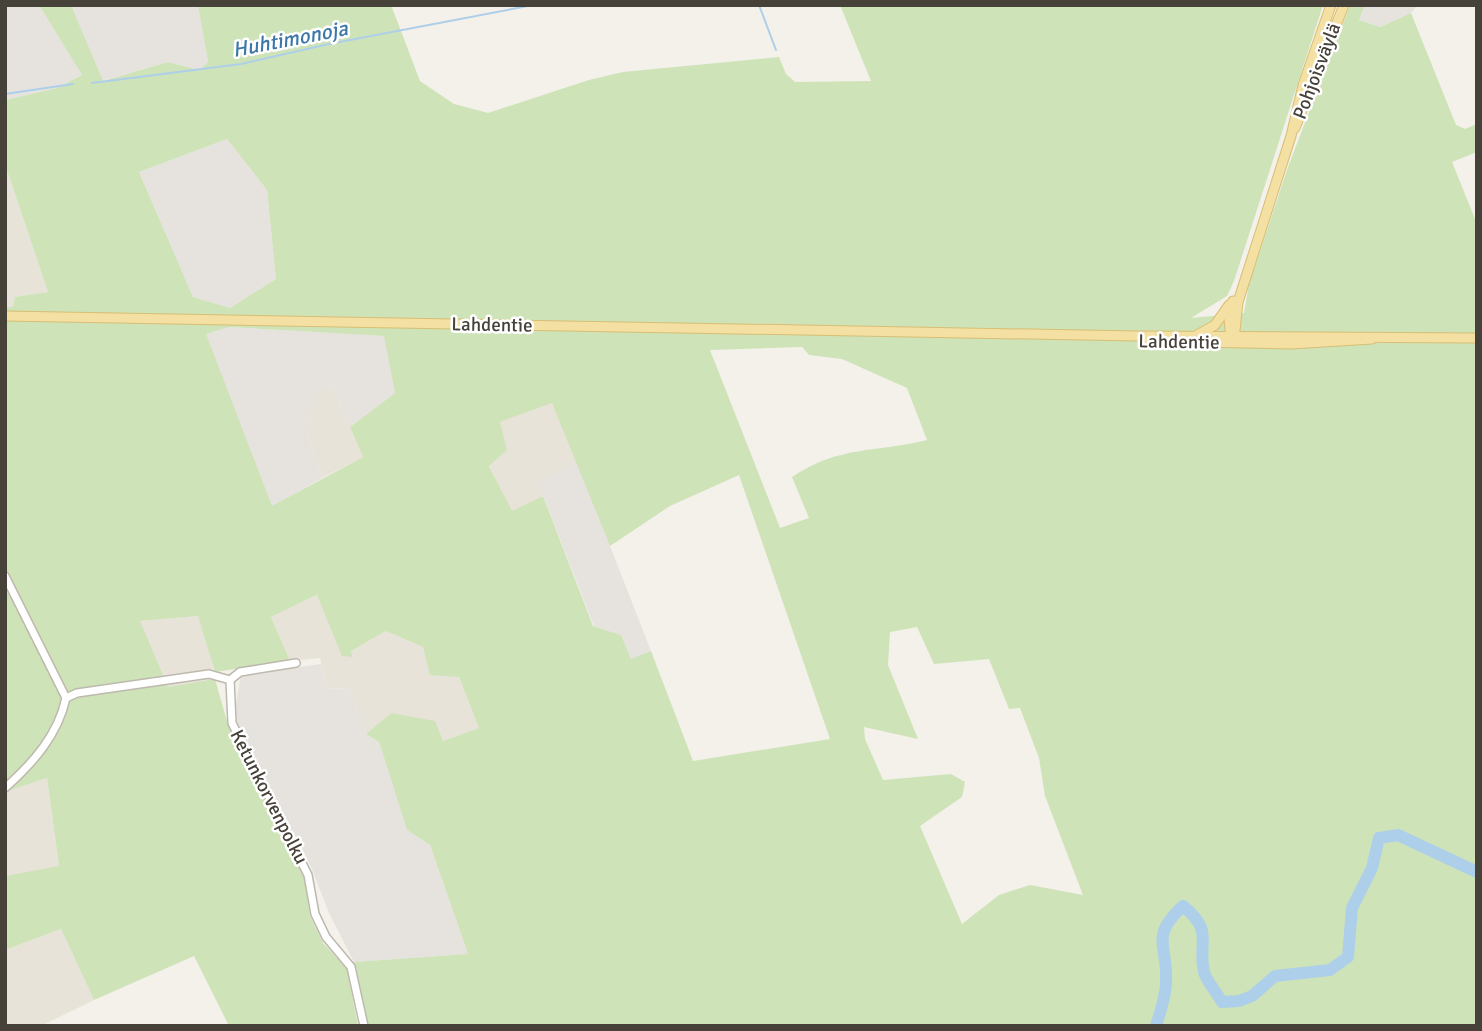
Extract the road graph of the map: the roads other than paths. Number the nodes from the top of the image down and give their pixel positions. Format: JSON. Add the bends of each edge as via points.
{"nodes":[{"id":1,"x":1331,"y":5,"type":"edge"},
{"id":2,"x":1343,"y":5,"type":"edge"},
{"id":3,"x":1290,"y":136,"type":"junction"},
{"id":4,"x":1268,"y":204,"type":"junction"},
{"id":5,"x":1235,"y":295,"type":"junction"},
{"id":6,"x":5,"y":317,"type":"edge"},
{"id":7,"x":979,"y":332,"type":"junction"},
{"id":8,"x":1195,"y":336,"type":"junction"},
{"id":9,"x":1232,"y":338,"type":"junction"},
{"id":10,"x":1477,"y":338,"type":"edge"},
{"id":11,"x":5,"y":576,"type":"edge"},
{"id":12,"x":296,"y":663,"type":"dead end"},
{"id":13,"x":230,"y":680,"type":"junction"},
{"id":14,"x":66,"y":698,"type":"junction"},
{"id":15,"x":5,"y":788,"type":"edge"},
{"id":16,"x":364,"y":1026,"type":"edge"}],
"edges":[{"from":1,"to":3,"type":"main road","name":"Pohjoisväylä"},
{"from":2,"to":3,"type":"main road","name":"Pohjoisväylä","via":[[1304,111]]},
{"from":3,"to":4,"type":"main road","name":"Pohjoisväylä"},
{"from":4,"to":5,"type":"main road","name":"Pohjoisväylä"},
{"from":4,"to":9,"type":"main road","name":"Pohjoisväylä","via":[[1238,302]]},
{"from":5,"to":8,"type":"main road","name":"Pohjoisväylä","via":[[1221,318]]},
{"from":5,"to":9,"type":"main road","name":"Pohjoisväylä","via":[[1229,319]]},
{"from":6,"to":7,"type":"main road","name":"Lahdentie"},
{"from":7,"to":8,"type":"main road","name":"Lahdentie"},
{"from":7,"to":9,"type":"main road","name":"Lahdentie","via":[[1004,337]]},
{"from":8,"to":9,"type":"main road","name":"Lahdentie"},
{"from":9,"to":10,"type":"main road","name":"Lahdentie"},
{"from":11,"to":14,"type":"street"},
{"from":12,"to":13,"type":"street","via":[[240,672]]},
{"from":13,"to":14,"type":"street","via":[[209,674]]},
{"from":13,"to":16,"type":"street","name":"Ketunkorvenpolku","via":[[232,723],[308,875],[315,914],[326,937],[351,967]]},
{"from":14,"to":15,"type":"street","via":[[61,720],[43,748]]}]}
